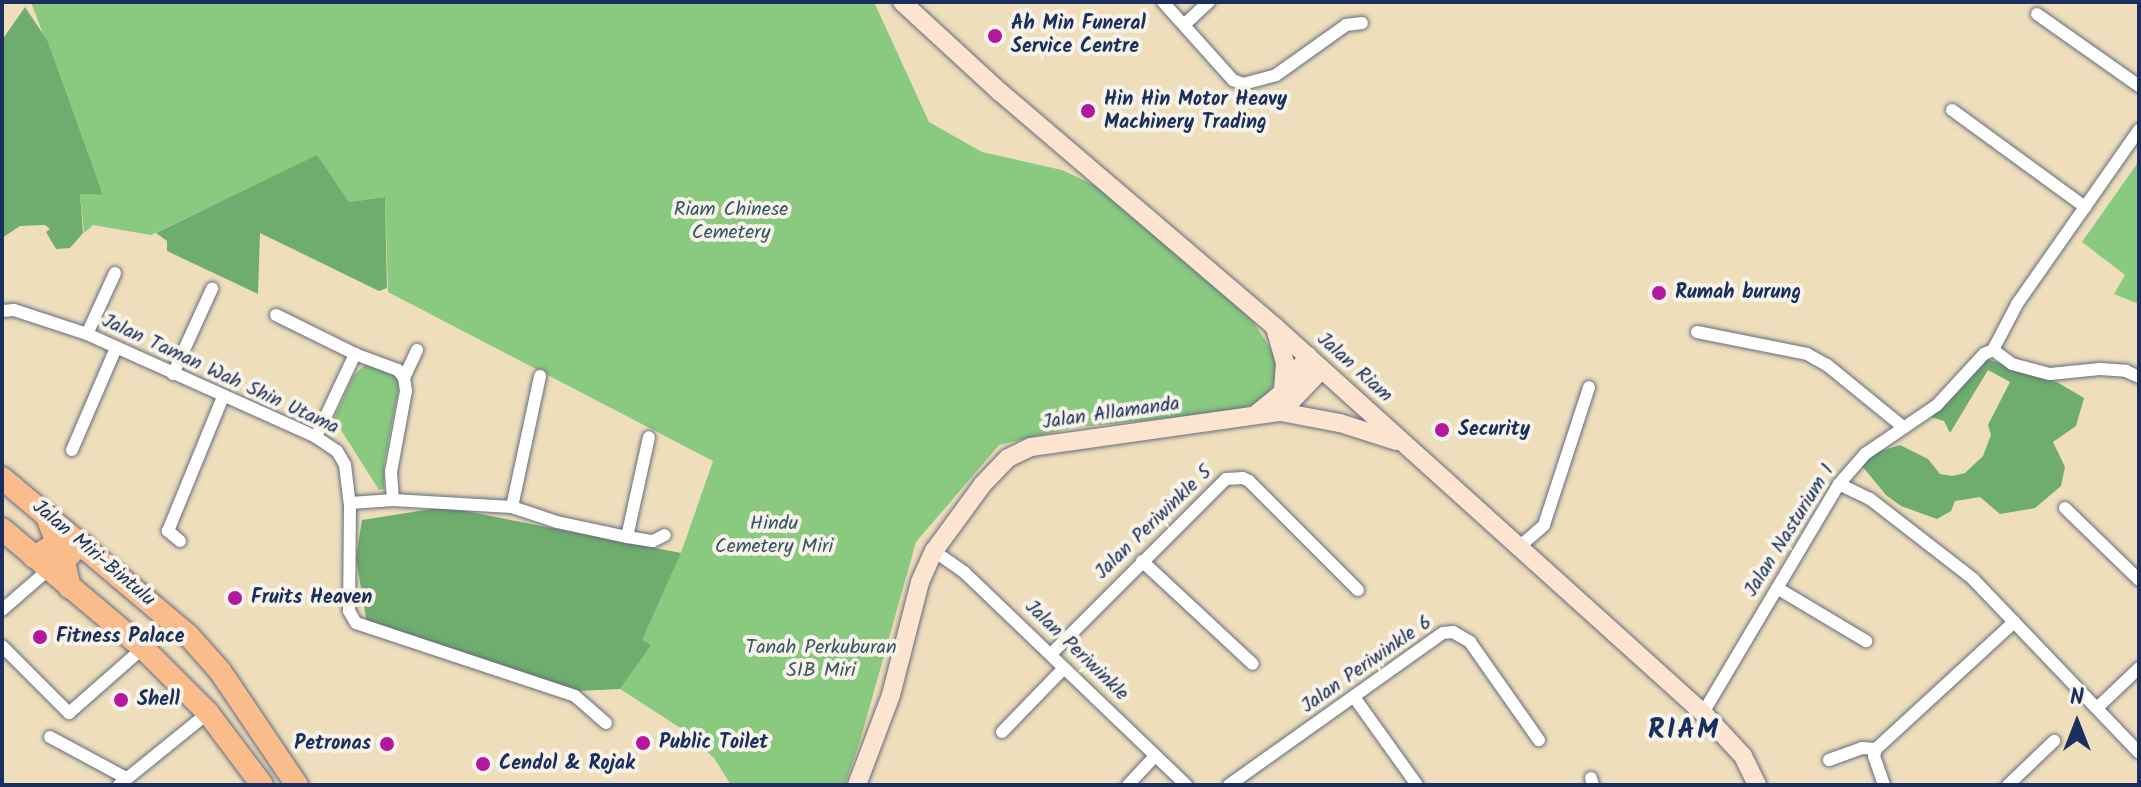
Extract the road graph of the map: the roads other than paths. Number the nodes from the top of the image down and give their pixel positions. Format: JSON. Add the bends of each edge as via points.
{"nodes":[{"id":1,"x":902,"y":2,"type":"edge"},
{"id":2,"x":1163,"y":2,"type":"edge"},
{"id":3,"x":1209,"y":2,"type":"edge"},
{"id":4,"x":2037,"y":14,"type":"dead end"},
{"id":5,"x":1362,"y":23,"type":"dead end"},
{"id":6,"x":1185,"y":24,"type":"junction"},
{"id":7,"x":2139,"y":86,"type":"edge"},
{"id":8,"x":1952,"y":110,"type":"dead end"},
{"id":9,"x":2139,"y":130,"type":"edge"},
{"id":10,"x":2085,"y":207,"type":"junction"},
{"id":11,"x":115,"y":273,"type":"dead end"},
{"id":12,"x":212,"y":289,"type":"dead end"},
{"id":13,"x":2,"y":311,"type":"edge"},
{"id":14,"x":276,"y":315,"type":"dead end"},
{"id":15,"x":1274,"y":326,"type":"junction"},
{"id":16,"x":1697,"y":332,"type":"dead end"},
{"id":17,"x":87,"y":334,"type":"junction"},
{"id":18,"x":116,"y":348,"type":"junction"},
{"id":19,"x":417,"y":350,"type":"dead end"},
{"id":20,"x":1993,"y":350,"type":"junction"},
{"id":21,"x":355,"y":354,"type":"junction"},
{"id":22,"x":1315,"y":362,"type":"junction"},
{"id":23,"x":173,"y":374,"type":"junction"},
{"id":24,"x":540,"y":376,"type":"dead end"},
{"id":25,"x":2139,"y":377,"type":"edge"},
{"id":26,"x":404,"y":378,"type":"junction"},
{"id":27,"x":1589,"y":387,"type":"dead end"},
{"id":28,"x":1283,"y":392,"type":"junction"},
{"id":29,"x":223,"y":397,"type":"junction"},
{"id":30,"x":1281,"y":412,"type":"junction"},
{"id":31,"x":1252,"y":417,"type":"junction"},
{"id":32,"x":1903,"y":427,"type":"junction"},
{"id":33,"x":316,"y":437,"type":"junction"},
{"id":34,"x":649,"y":437,"type":"dead end"},
{"id":35,"x":1406,"y":444,"type":"junction"},
{"id":36,"x":72,"y":450,"type":"dead end"},
{"id":37,"x":2,"y":478,"type":"edge"},
{"id":38,"x":1839,"y":484,"type":"junction"},
{"id":39,"x":393,"y":500,"type":"junction"},
{"id":40,"x":350,"y":503,"type":"junction"},
{"id":41,"x":512,"y":507,"type":"junction"},
{"id":42,"x":2065,"y":508,"type":"dead end"},
{"id":43,"x":46,"y":514,"type":"junction"},
{"id":44,"x":2,"y":529,"type":"edge"},
{"id":45,"x":665,"y":535,"type":"dead end"},
{"id":46,"x":627,"y":537,"type":"junction"},
{"id":47,"x":180,"y":541,"type":"dead end"},
{"id":48,"x":85,"y":546,"type":"junction"},
{"id":49,"x":1519,"y":547,"type":"junction"},
{"id":50,"x":934,"y":551,"type":"junction"},
{"id":51,"x":1142,"y":561,"type":"junction"},
{"id":52,"x":41,"y":564,"type":"junction"},
{"id":53,"x":2139,"y":580,"type":"edge"},
{"id":54,"x":70,"y":588,"type":"junction"},
{"id":55,"x":1777,"y":588,"type":"junction"},
{"id":56,"x":1358,"y":590,"type":"dead end"},
{"id":57,"x":2,"y":610,"type":"edge"},
{"id":58,"x":2014,"y":622,"type":"junction"},
{"id":59,"x":1866,"y":641,"type":"dead end"},
{"id":60,"x":2,"y":646,"type":"edge"},
{"id":61,"x":143,"y":648,"type":"junction"},
{"id":62,"x":1051,"y":654,"type":"junction"},
{"id":63,"x":1253,"y":664,"type":"dead end"},
{"id":64,"x":1064,"y":668,"type":"junction"},
{"id":65,"x":2139,"y":668,"type":"edge"},
{"id":66,"x":1354,"y":697,"type":"junction"},
{"id":67,"x":2097,"y":708,"type":"junction"},
{"id":68,"x":208,"y":713,"type":"junction"},
{"id":69,"x":1703,"y":713,"type":"junction"},
{"id":70,"x":606,"y":723,"type":"dead end"},
{"id":71,"x":1002,"y":732,"type":"dead end"},
{"id":72,"x":50,"y":737,"type":"dead end"},
{"id":73,"x":1539,"y":740,"type":"dead end"},
{"id":74,"x":2054,"y":741,"type":"dead end"},
{"id":75,"x":1876,"y":749,"type":"junction"},
{"id":76,"x":2139,"y":753,"type":"edge"},
{"id":77,"x":1155,"y":756,"type":"junction"},
{"id":78,"x":1829,"y":760,"type":"dead end"},
{"id":79,"x":122,"y":781,"type":"edge"},
{"id":80,"x":262,"y":785,"type":"edge"},
{"id":81,"x":297,"y":785,"type":"edge"},
{"id":82,"x":857,"y":785,"type":"edge"},
{"id":83,"x":1128,"y":785,"type":"edge"},
{"id":84,"x":1186,"y":785,"type":"edge"},
{"id":85,"x":1229,"y":785,"type":"edge"},
{"id":86,"x":1417,"y":785,"type":"edge"},
{"id":87,"x":1757,"y":785,"type":"edge"},
{"id":88,"x":1884,"y":785,"type":"edge"},
{"id":89,"x":2008,"y":785,"type":"edge"}],
"edges":[{"from":1,"to":15,"type":"main road","name":"Jalan Riam"},
{"from":2,"to":6,"type":"street"},
{"from":3,"to":6,"type":"street"},
{"from":4,"to":7,"type":"street"},
{"from":5,"to":6,"type":"street","via":[[1346,25],[1276,75],[1243,84],[1233,80]]},
{"from":8,"to":10,"type":"street"},
{"from":9,"to":10,"type":"street","name":"Jalan Nasturium 1"},
{"from":10,"to":20,"type":"street","name":"Jalan Nasturium 1","via":[[2017,304]]},
{"from":11,"to":17,"type":"street"},
{"from":12,"to":23,"type":"street"},
{"from":13,"to":17,"type":"street","name":"Jalan Taman Wah Shin Utama","via":[[14,310]]},
{"from":14,"to":21,"type":"street"},
{"from":15,"to":22,"type":"main road","name":"Jalan Riam"},
{"from":15,"to":28,"type":"main road","via":[[1285,362]]},
{"from":16,"to":32,"type":"street","via":[[1807,354]]},
{"from":17,"to":18,"type":"street","name":"Jalan Taman Wah Shin Utama"},
{"from":18,"to":23,"type":"street","name":"Jalan Taman Wah Shin Utama"},
{"from":18,"to":36,"type":"street"},
{"from":19,"to":26,"type":"street"},
{"from":20,"to":25,"type":"street","via":[[2012,364],[2050,374],[2100,369]]},
{"from":20,"to":32,"type":"street","name":"Jalan Nasturium 1","via":[[1937,405]]},
{"from":21,"to":26,"type":"street","via":[[398,370]]},
{"from":21,"to":33,"type":"street"},
{"from":22,"to":28,"type":"main road"},
{"from":22,"to":30,"type":"main road"},
{"from":22,"to":35,"type":"main road","name":"Jalan Riam"},
{"from":23,"to":29,"type":"street","name":"Jalan Taman Wah Shin Utama"},
{"from":24,"to":41,"type":"street"},
{"from":26,"to":39,"type":"street","via":[[391,472]]},
{"from":27,"to":49,"type":"street","via":[[1544,525]]},
{"from":28,"to":31,"type":"main road"},
{"from":29,"to":33,"type":"street","name":"Jalan Taman Wah Shin Utama"},
{"from":29,"to":47,"type":"street","via":[[168,531]]},
{"from":30,"to":31,"type":"main road","name":"Jalan Allamanda"},
{"from":30,"to":35,"type":"main road"},
{"from":31,"to":50,"type":"main road","name":"Jalan Allamanda","via":[[1031,447],[1008,458],[983,484]]},
{"from":32,"to":38,"type":"street","name":"Jalan Nasturium 1","via":[[1865,454]]},
{"from":33,"to":40,"type":"street","name":"Jalan Taman Wah Shin Utama","via":[[337,451],[345,465]]},
{"from":34,"to":46,"type":"street"},
{"from":35,"to":49,"type":"main road","name":"Jalan Riam"},
{"from":37,"to":43,"type":"highway","name":"Jalan Miri-Bintulu"},
{"from":38,"to":55,"type":"street","name":"Jalan Nasturium 1"},
{"from":38,"to":58,"type":"street","via":[[1870,499],[1962,570]]},
{"from":39,"to":40,"type":"street"},
{"from":39,"to":41,"type":"street"},
{"from":40,"to":70,"type":"street","name":"Jalan Taman Wah Shin Utama","via":[[349,611],[356,623],[575,696]]},
{"from":41,"to":46,"type":"street"},
{"from":42,"to":53,"type":"street"},
{"from":43,"to":48,"type":"highway","name":"Jalan Miri-Bintulu"},
{"from":43,"to":52,"type":"highway","via":[[57,543]]},
{"from":44,"to":52,"type":"highway","name":"Jalan Miri-Bintulu"},
{"from":45,"to":46,"type":"street","via":[[653,541]]},
{"from":48,"to":54,"type":"highway","via":[[64,561]]},
{"from":48,"to":81,"type":"highway","name":"Jalan Miri-Bintulu","via":[[188,635],[220,671]]},
{"from":49,"to":69,"type":"main road","name":"Jalan Riam"},
{"from":50,"to":62,"type":"street","name":"Jalan Periwinkle","via":[[964,572]]},
{"from":50,"to":82,"type":"main road","name":"Jalan Allamanda","via":[[920,582],[887,708]]},
{"from":51,"to":56,"type":"street","name":"Jalan Periwinkle 5","via":[[1219,483],[1243,478]]},
{"from":51,"to":62,"type":"street","name":"Jalan Periwinkle 5"},
{"from":51,"to":63,"type":"street"},
{"from":52,"to":54,"type":"highway","name":"Jalan Miri-Bintulu"},
{"from":52,"to":57,"type":"street"},
{"from":54,"to":61,"type":"highway","name":"Jalan Miri-Bintulu"},
{"from":55,"to":59,"type":"street"},
{"from":55,"to":69,"type":"street","name":"Jalan Nasturium 1"},
{"from":58,"to":67,"type":"street"},
{"from":58,"to":75,"type":"street"},
{"from":60,"to":61,"type":"street","via":[[69,713]]},
{"from":61,"to":68,"type":"highway","name":"Jalan Miri-Bintulu"},
{"from":62,"to":64,"type":"street","name":"Jalan Periwinkle"},
{"from":64,"to":71,"type":"street"},
{"from":64,"to":77,"type":"street","name":"Jalan Periwinkle"},
{"from":65,"to":67,"type":"street"},
{"from":66,"to":73,"type":"street","name":"Jalan Periwinkle 6","via":[[1443,633],[1453,632],[1470,642]]},
{"from":66,"to":85,"type":"street","name":"Jalan Periwinkle 6"},
{"from":66,"to":86,"type":"street"},
{"from":67,"to":76,"type":"street"},
{"from":68,"to":79,"type":"street"},
{"from":68,"to":80,"type":"highway","name":"Jalan Miri-Bintulu"},
{"from":69,"to":87,"type":"main road","name":"Jalan Riam","via":[[1743,756]]},
{"from":72,"to":79,"type":"street"},
{"from":74,"to":89,"type":"street"},
{"from":75,"to":78,"type":"street","via":[[1862,748]]},
{"from":75,"to":88,"type":"street"},
{"from":77,"to":83,"type":"street"},
{"from":77,"to":84,"type":"street","name":"Jalan Periwinkle"}]}
